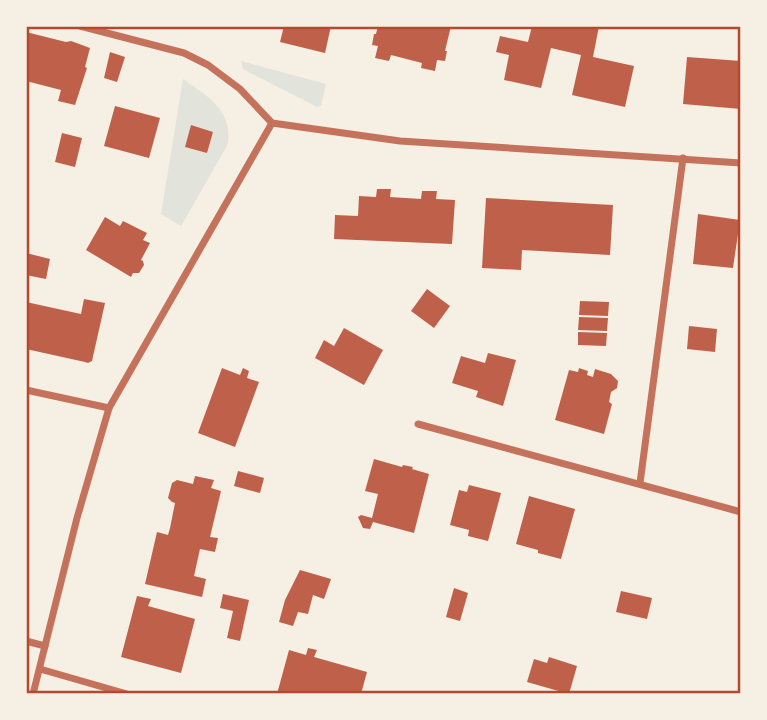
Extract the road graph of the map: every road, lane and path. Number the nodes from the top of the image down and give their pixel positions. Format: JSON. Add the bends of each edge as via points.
{"nodes":[{"id":1,"x":80,"y":26,"type":"edge"},
{"id":2,"x":272,"y":123,"type":"junction"},
{"id":3,"x":683,"y":158,"type":"junction"},
{"id":4,"x":741,"y":163,"type":"edge"},
{"id":5,"x":26,"y":390,"type":"edge"},
{"id":6,"x":109,"y":408,"type":"junction"},
{"id":7,"x":418,"y":424,"type":"dead end"},
{"id":8,"x":640,"y":484,"type":"junction"},
{"id":9,"x":741,"y":512,"type":"edge"},
{"id":10,"x":26,"y":640,"type":"edge"},
{"id":11,"x":46,"y":646,"type":"junction"},
{"id":12,"x":40,"y":669,"type":"junction"},
{"id":13,"x":33,"y":694,"type":"edge"},
{"id":14,"x":127,"y":694,"type":"edge"}],
"edges":[{"from":1,"to":2,"type":"street","via":[[184,53],[208,65],[240,89]]},
{"from":2,"to":3,"type":"street","via":[[400,141]]},
{"from":2,"to":6,"type":"street"},
{"from":3,"to":4,"type":"street"},
{"from":3,"to":8,"type":"street"},
{"from":5,"to":6,"type":"street"},
{"from":6,"to":11,"type":"street"},
{"from":7,"to":8,"type":"street"},
{"from":8,"to":9,"type":"street"},
{"from":10,"to":11,"type":"street"},
{"from":11,"to":12,"type":"street"},
{"from":12,"to":13,"type":"street"},
{"from":12,"to":14,"type":"street"}]}
